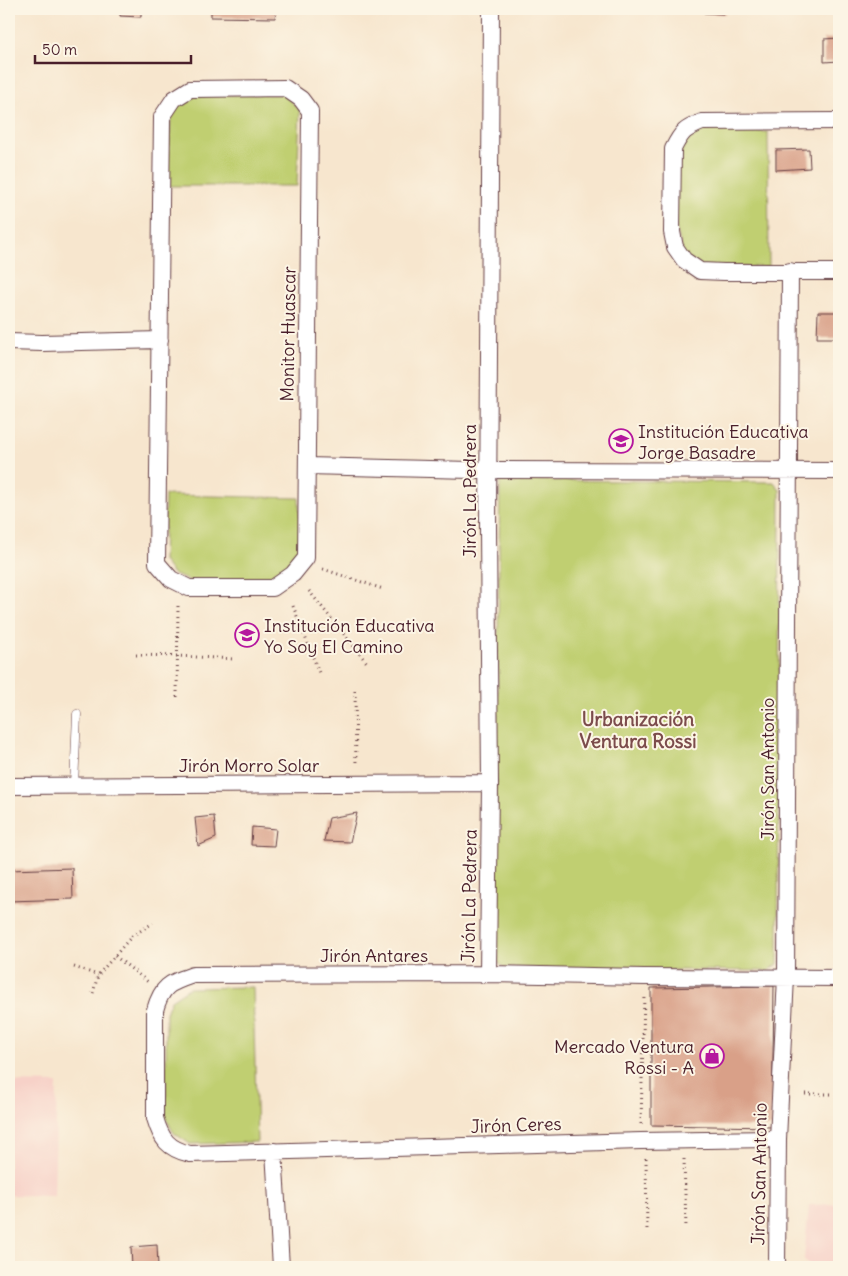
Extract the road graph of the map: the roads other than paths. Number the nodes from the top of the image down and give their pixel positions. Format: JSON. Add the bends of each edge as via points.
{"nodes":[{"id":1,"x":491,"y":9,"type":"edge"},
{"id":2,"x":839,"y":121,"type":"edge"},
{"id":3,"x":790,"y":271,"type":"junction"},
{"id":4,"x":839,"y":272,"type":"edge"},
{"id":5,"x":160,"y":340,"type":"junction"},
{"id":6,"x":9,"y":342,"type":"edge"},
{"id":7,"x":307,"y":466,"type":"junction"},
{"id":8,"x":489,"y":470,"type":"junction"},
{"id":9,"x":789,"y":471,"type":"junction"},
{"id":10,"x":839,"y":471,"type":"edge"},
{"id":11,"x":77,"y":714,"type":"dead end"},
{"id":12,"x":490,"y":783,"type":"junction"},
{"id":13,"x":9,"y":786,"type":"edge"},
{"id":14,"x":74,"y":786,"type":"junction"},
{"id":15,"x":488,"y":974,"type":"junction"},
{"id":16,"x":786,"y":977,"type":"junction"},
{"id":17,"x":839,"y":978,"type":"edge"},
{"id":18,"x":778,"y":1139,"type":"junction"},
{"id":19,"x":274,"y":1151,"type":"junction"},
{"id":20,"x":256,"y":1152,"type":"joint"},
{"id":21,"x":281,"y":1267,"type":"edge"},
{"id":22,"x":777,"y":1267,"type":"edge"}],
"edges":[{"from":1,"to":8,"type":"street","name":"Jirón La Pedrera"},
{"from":2,"to":3,"type":"street","via":[[702,122],[686,129],[673,149],[672,232],[675,247],[684,260],[700,271]]},
{"from":3,"to":4,"type":"street"},
{"from":3,"to":9,"type":"street","name":"Jirón San Antonio"},
{"from":5,"to":6,"type":"street"},
{"from":5,"to":7,"type":"street","name":"Monitor Huascar","via":[[157,563],[172,579],[189,588],[273,588],[293,574],[306,558]]},
{"from":5,"to":7,"type":"street","name":"Monitor Huascar","via":[[162,117],[174,99],[190,89],[285,88],[301,99],[310,111]]},
{"from":7,"to":8,"type":"street"},
{"from":8,"to":9,"type":"street"},
{"from":8,"to":12,"type":"street","name":"Jirón La Pedrera"},
{"from":9,"to":10,"type":"street"},
{"from":9,"to":16,"type":"street","name":"Jirón San Antonio"},
{"from":11,"to":14,"type":"lane"},
{"from":12,"to":14,"type":"street","name":"Jirón Morro Solar"},
{"from":12,"to":15,"type":"street","name":"Jirón La Pedrera"},
{"from":13,"to":14,"type":"street","name":"Jirón Morro Solar"},
{"from":15,"to":16,"type":"street","name":"Jirón Antares"},
{"from":15,"to":20,"type":"street","name":"Jirón Antares","via":[[193,975],[166,988],[158,998],[155,1010],[155,1118],[159,1132],[178,1151],[190,1154]]},
{"from":16,"to":17,"type":"street","name":"Jirón Antares"},
{"from":16,"to":18,"type":"street","name":"Jirón San Antonio"},
{"from":18,"to":19,"type":"street","name":"Jirón Ceres","via":[[643,1148]]},
{"from":18,"to":22,"type":"street","name":"Jirón San Antonio"},
{"from":19,"to":20,"type":"street","name":"Jirón Ceres"},
{"from":19,"to":21,"type":"street"}]}
